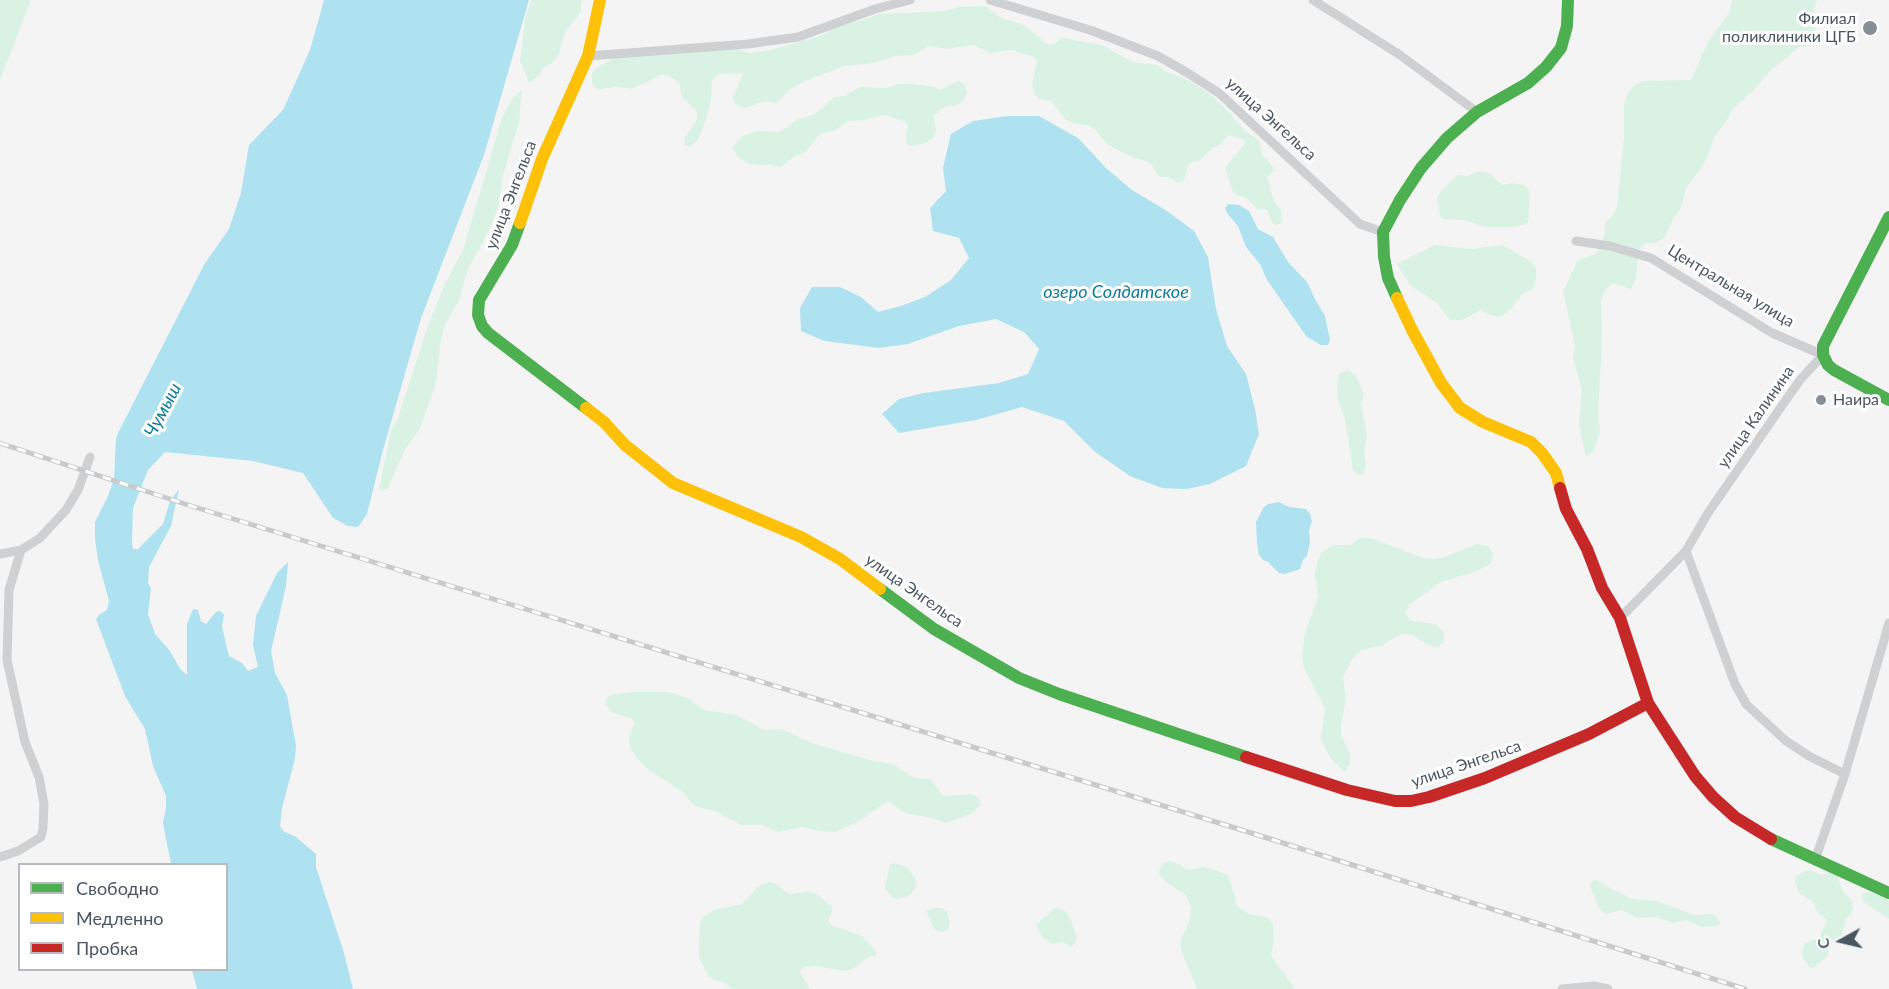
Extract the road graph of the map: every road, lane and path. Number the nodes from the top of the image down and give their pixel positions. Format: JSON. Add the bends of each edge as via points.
{"nodes":[{"id":1,"x":600,"y":0,"type":"edge"},
{"id":2,"x":909,"y":0,"type":"edge"},
{"id":3,"x":990,"y":0,"type":"edge"},
{"id":4,"x":1313,"y":0,"type":"edge"},
{"id":5,"x":1568,"y":0,"type":"edge"},
{"id":6,"x":588,"y":56,"type":"junction"},
{"id":7,"x":1477,"y":112,"type":"junction"},
{"id":8,"x":1887,"y":225,"type":"edge"},
{"id":9,"x":1383,"y":232,"type":"junction"},
{"id":10,"x":1576,"y":241,"type":"dead end"},
{"id":11,"x":1823,"y":355,"type":"junction"},
{"id":12,"x":1889,"y":400,"type":"edge"},
{"id":13,"x":90,"y":457,"type":"dead end"},
{"id":14,"x":21,"y":550,"type":"junction"},
{"id":15,"x":1686,"y":551,"type":"junction"},
{"id":16,"x":0,"y":554,"type":"edge"},
{"id":17,"x":1620,"y":618,"type":"junction"},
{"id":18,"x":1889,"y":623,"type":"edge"},
{"id":19,"x":1648,"y":703,"type":"junction"},
{"id":20,"x":1845,"y":774,"type":"junction"},
{"id":21,"x":0,"y":857,"type":"edge"},
{"id":22,"x":1815,"y":860,"type":"junction"},
{"id":23,"x":1889,"y":893,"type":"edge"},
{"id":24,"x":1562,"y":989,"type":"edge"},
{"id":25,"x":1608,"y":989,"type":"edge"}],
"edges":[{"from":1,"to":6,"type":"street","name":"улица Энгельса"},
{"from":2,"to":6,"type":"street","via":[[798,37],[748,45]]},
{"from":3,"to":9,"type":"street","name":"улица Энгельса","via":[[1090,30],[1158,56],[1186,72],[1219,93],[1360,224]]},
{"from":4,"to":7,"type":"street","via":[[1400,55]]},
{"from":5,"to":7,"type":"street","via":[[1561,48],[1546,67],[1528,83]]},
{"from":6,"to":19,"type":"street","name":"улица Энгельса","via":[[542,159],[512,245],[480,300],[478,315],[488,333],[604,422],[625,445],[673,483],[830,553],[934,629],[1019,678],[1295,773],[1395,801],[1429,797],[1485,778],[1589,734]]},
{"from":7,"to":9,"type":"street","via":[[1421,168]]},
{"from":8,"to":11,"type":"street","name":"улица Калинина","via":[[1828,335]]},
{"from":9,"to":17,"type":"street","via":[[1388,278],[1441,384],[1460,408],[1531,442],[1542,453],[1556,473],[1566,509]]},
{"from":10,"to":11,"type":"street","name":"Центральная улица","via":[[1651,258],[1772,333]]},
{"from":11,"to":12,"type":"street","name":"Центральная улица","via":[[1834,370]]},
{"from":11,"to":15,"type":"street","name":"улица Калинина","via":[[1780,407]]},
{"from":13,"to":14,"type":"street","via":[[66,510],[40,538]]},
{"from":14,"to":16,"type":"street"},
{"from":14,"to":21,"type":"street","via":[[9,590],[7,660],[23,733],[45,804],[41,837]]},
{"from":15,"to":17,"type":"street","name":"улица Калинина"},
{"from":15,"to":20,"type":"street","via":[[1746,704],[1786,741]]},
{"from":17,"to":19,"type":"street"},
{"from":18,"to":20,"type":"street"},
{"from":19,"to":22,"type":"street","via":[[1695,776],[1713,796],[1761,834]]},
{"from":20,"to":22,"type":"street"},
{"from":22,"to":23,"type":"street"},
{"from":24,"to":25,"type":"street"}]}
